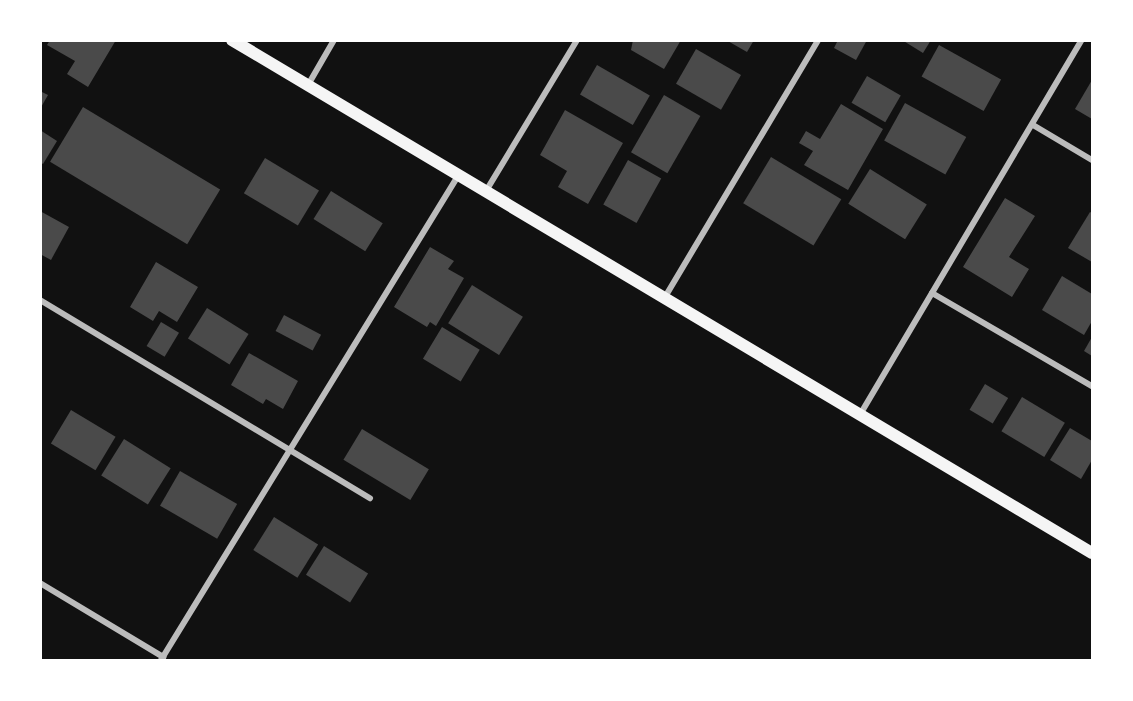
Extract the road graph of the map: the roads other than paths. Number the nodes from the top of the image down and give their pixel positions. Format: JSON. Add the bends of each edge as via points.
{"nodes":[{"id":1,"x":232,"y":40,"type":"edge"},
{"id":2,"x":334,"y":40,"type":"edge"},
{"id":3,"x":577,"y":40,"type":"edge"},
{"id":4,"x":818,"y":40,"type":"edge"},
{"id":5,"x":1082,"y":40,"type":"edge"},
{"id":6,"x":308,"y":85,"type":"junction"},
{"id":7,"x":1033,"y":125,"type":"junction"},
{"id":8,"x":1092,"y":160,"type":"edge"},
{"id":9,"x":458,"y":176,"type":"junction"},
{"id":10,"x":486,"y":190,"type":"junction"},
{"id":11,"x":932,"y":293,"type":"junction"},
{"id":12,"x":665,"y":297,"type":"junction"},
{"id":13,"x":40,"y":300,"type":"edge"},
{"id":14,"x":1092,"y":386,"type":"edge"},
{"id":15,"x":861,"y":413,"type":"junction"},
{"id":16,"x":291,"y":450,"type":"junction"},
{"id":17,"x":370,"y":498,"type":"dead end"},
{"id":18,"x":1092,"y":553,"type":"edge"},
{"id":19,"x":40,"y":583,"type":"edge"},
{"id":20,"x":162,"y":659,"type":"edge"}],
"edges":[{"from":1,"to":6,"type":"main road"},
{"from":2,"to":6,"type":"street"},
{"from":3,"to":10,"type":"street"},
{"from":4,"to":12,"type":"street"},
{"from":5,"to":7,"type":"street"},
{"from":6,"to":9,"type":"main road"},
{"from":7,"to":8,"type":"street"},
{"from":7,"to":11,"type":"street"},
{"from":9,"to":10,"type":"main road"},
{"from":9,"to":16,"type":"street"},
{"from":10,"to":12,"type":"main road"},
{"from":11,"to":14,"type":"street"},
{"from":11,"to":15,"type":"street"},
{"from":12,"to":15,"type":"main road"},
{"from":13,"to":16,"type":"street"},
{"from":15,"to":18,"type":"main road"},
{"from":16,"to":17,"type":"street"},
{"from":16,"to":20,"type":"street"},
{"from":19,"to":20,"type":"street"}]}
